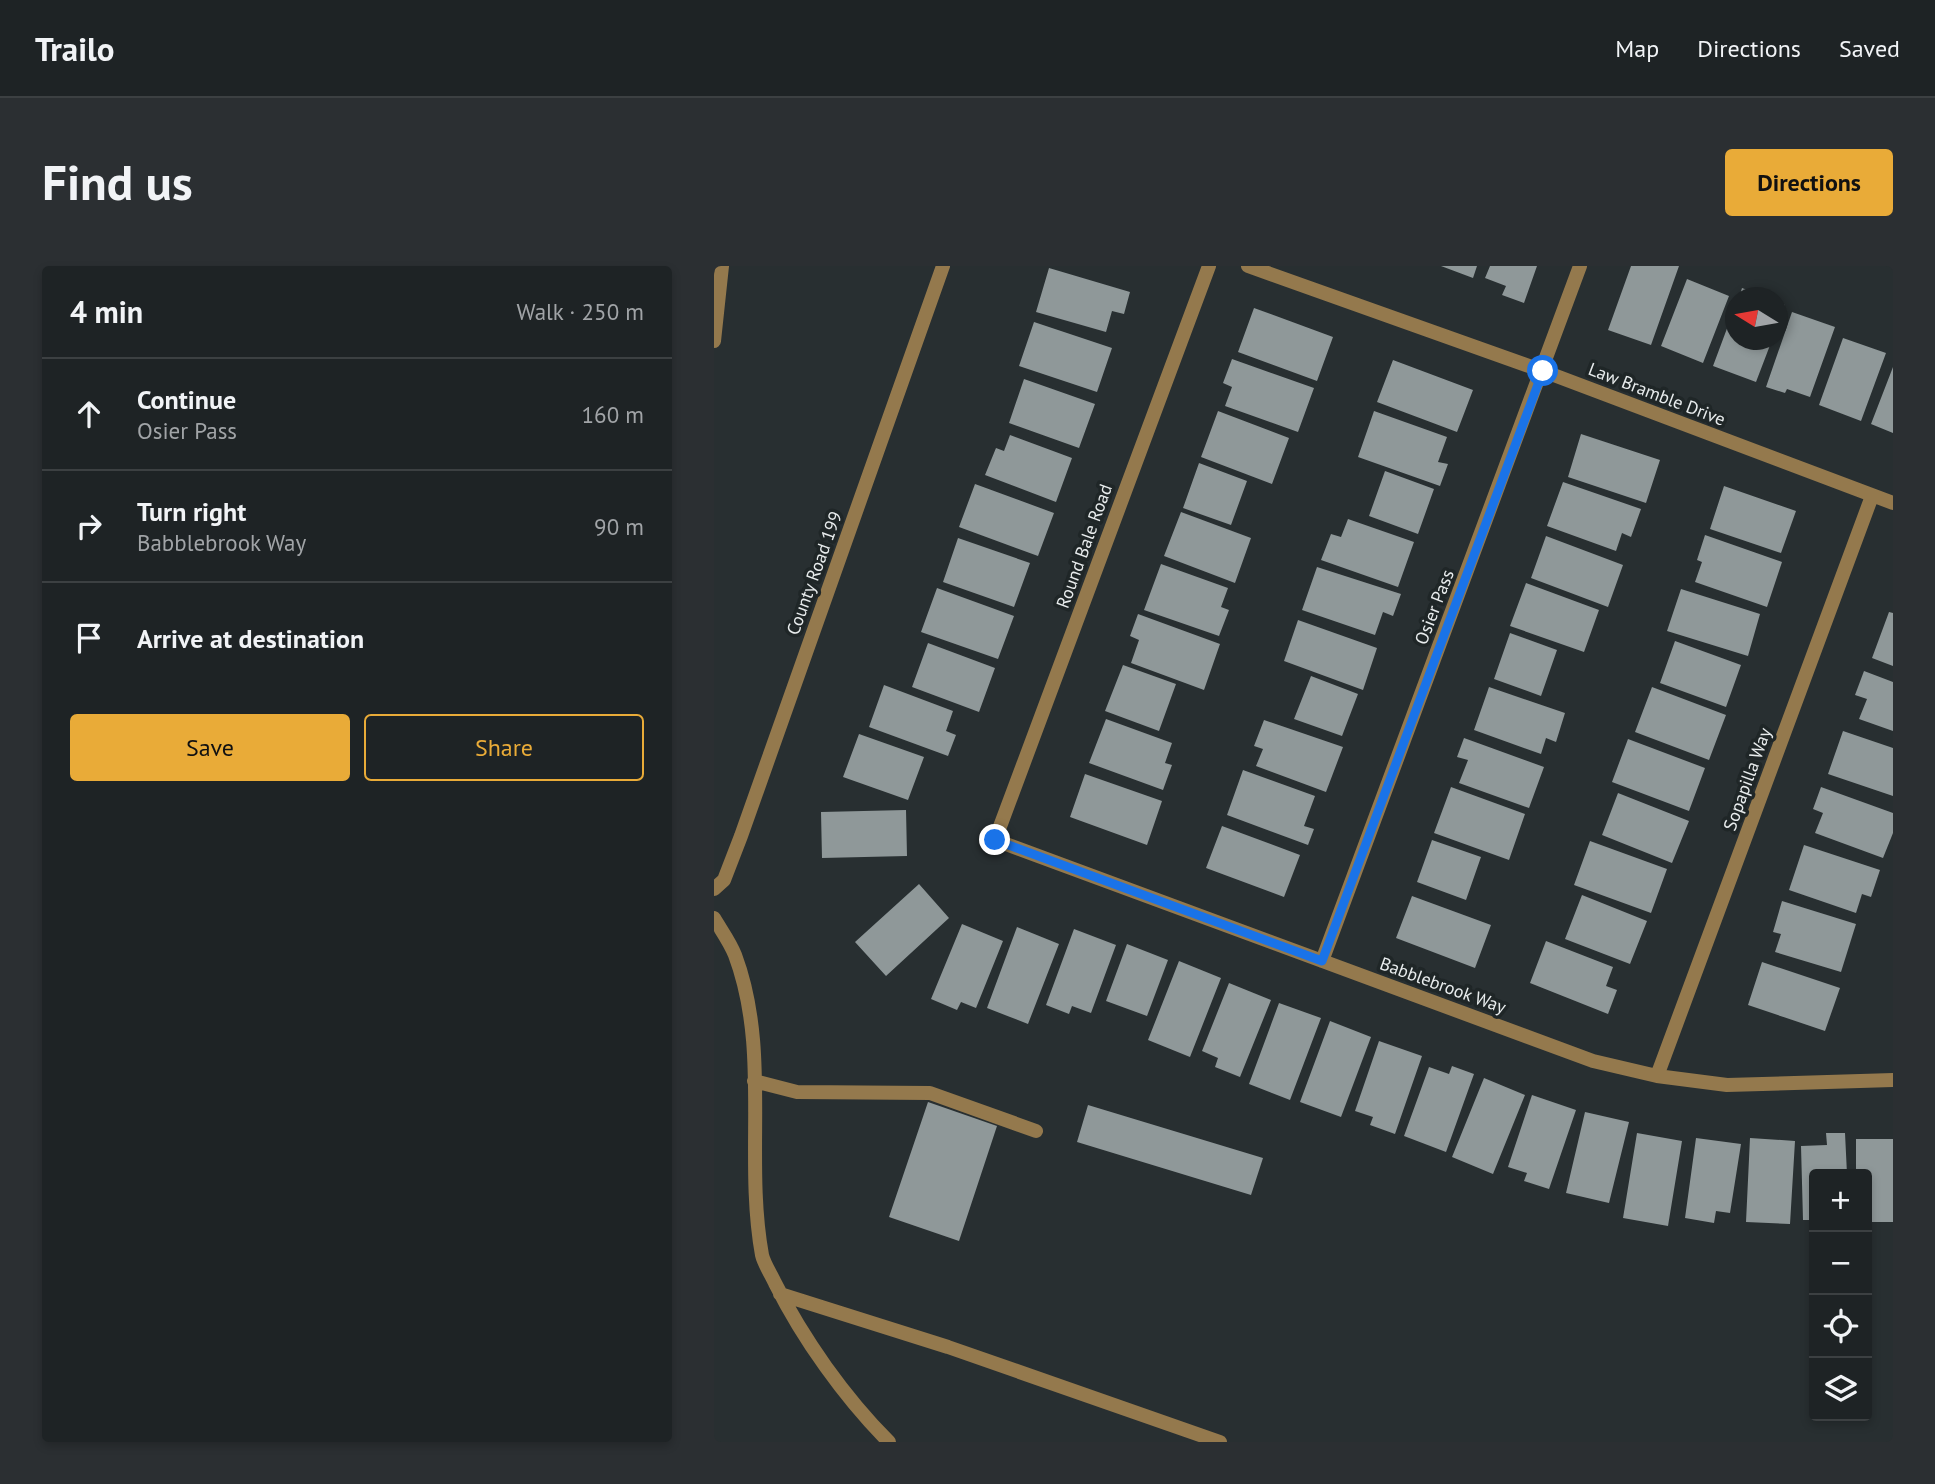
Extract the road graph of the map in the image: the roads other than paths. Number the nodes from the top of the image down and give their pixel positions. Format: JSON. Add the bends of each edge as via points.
{"nodes":[{"id":1,"x":722,"y":266,"type":"edge"},
{"id":2,"x":943,"y":266,"type":"edge"},
{"id":3,"x":1209,"y":266,"type":"edge"},
{"id":4,"x":1248,"y":266,"type":"edge"},
{"id":5,"x":1580,"y":266,"type":"edge"},
{"id":6,"x":714,"y":341,"type":"edge"},
{"id":7,"x":1543,"y":371,"type":"junction"},
{"id":8,"x":1872,"y":496,"type":"junction"},
{"id":9,"x":1893,"y":503,"type":"edge"},
{"id":10,"x":995,"y":840,"type":"joint"},
{"id":11,"x":714,"y":889,"type":"edge"},
{"id":12,"x":714,"y":918,"type":"edge"},
{"id":13,"x":1322,"y":961,"type":"junction"},
{"id":14,"x":1657,"y":1076,"type":"junction"},
{"id":15,"x":1893,"y":1080,"type":"edge"},
{"id":16,"x":754,"y":1081,"type":"junction"},
{"id":17,"x":1036,"y":1131,"type":"dead end"},
{"id":18,"x":780,"y":1293,"type":"junction"},
{"id":19,"x":889,"y":1442,"type":"edge"},
{"id":20,"x":1220,"y":1442,"type":"edge"}],
"edges":[{"from":1,"to":6,"type":"street"},
{"from":2,"to":11,"type":"street","name":"County Road 199","via":[[741,836],[724,880]]},
{"from":3,"to":10,"type":"street","name":"Round Bale Road"},
{"from":4,"to":7,"type":"street","name":"Law Bramble Drive"},
{"from":5,"to":7,"type":"street","name":"Osier Pass"},
{"from":7,"to":8,"type":"street","name":"Law Bramble Drive"},
{"from":7,"to":13,"type":"street","name":"Osier Pass"},
{"from":8,"to":9,"type":"street","name":"Law Bramble Drive"},
{"from":8,"to":14,"type":"street","name":"Sopapilla Way"},
{"from":10,"to":13,"type":"street","name":"Babblebrook Way"},
{"from":12,"to":16,"type":"street","via":[[734,954],[750,1010]]},
{"from":13,"to":14,"type":"street","name":"Babblebrook Way","via":[[1593,1061]]},
{"from":14,"to":15,"type":"street","name":"Babblebrook Way","via":[[1727,1085]]},
{"from":16,"to":17,"type":"street","via":[[797,1092],[930,1093]]},
{"from":16,"to":18,"type":"street","via":[[754,1177],[762,1258]]},
{"from":18,"to":19,"type":"street","via":[[821,1360]]},
{"from":18,"to":20,"type":"street"}]}
